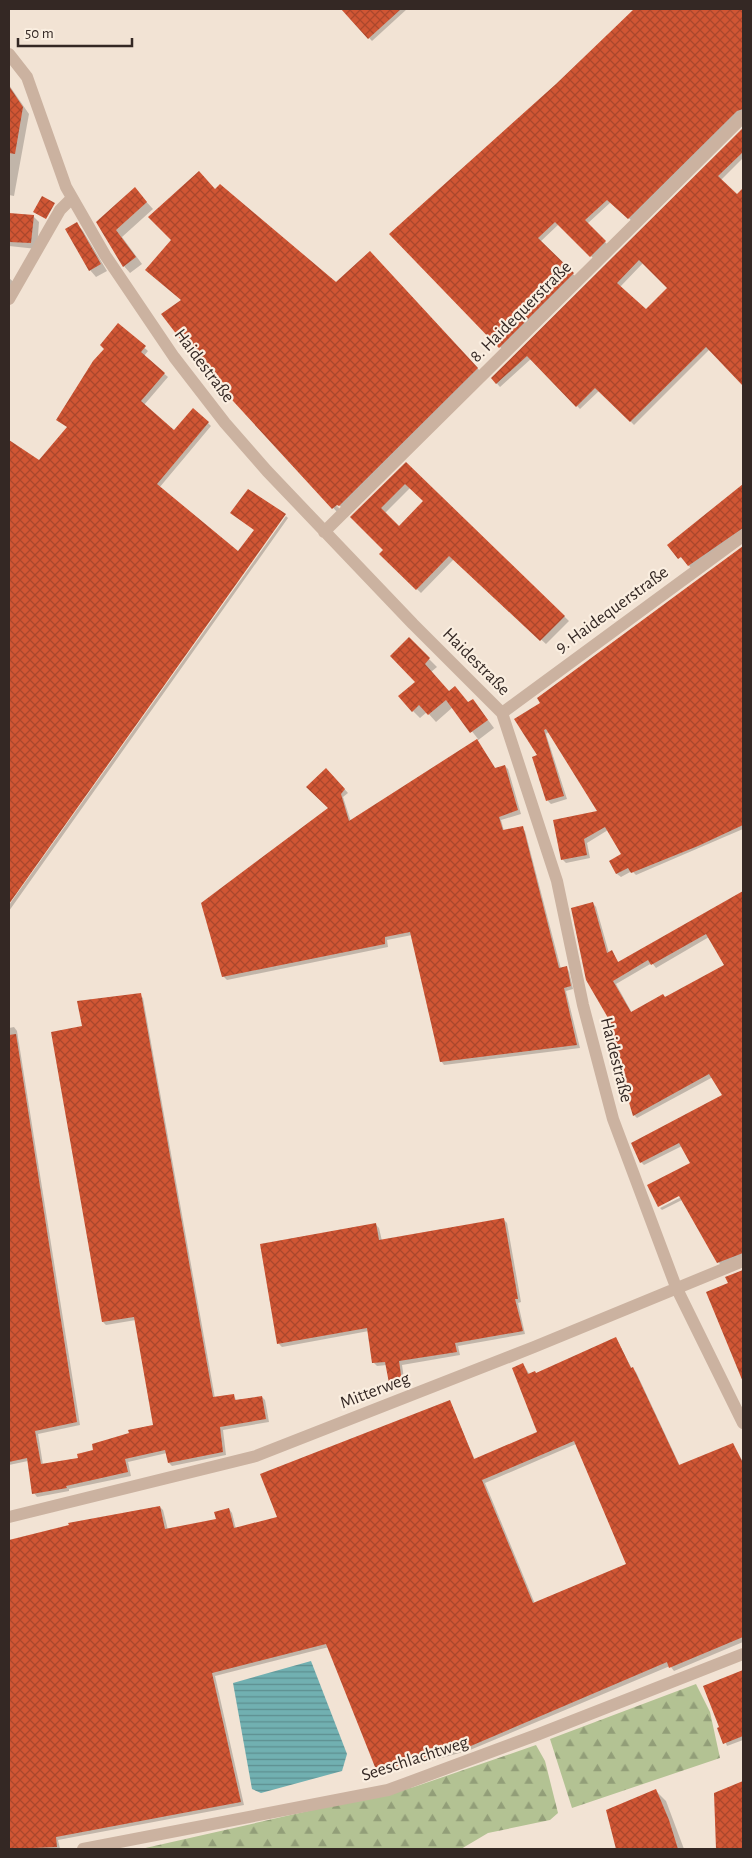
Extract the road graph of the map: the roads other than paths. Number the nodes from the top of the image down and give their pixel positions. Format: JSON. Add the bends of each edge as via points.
{"nodes":[{"id":1,"x":9,"y":54,"type":"edge"},
{"id":2,"x":743,"y":117,"type":"edge"},
{"id":3,"x":72,"y":198,"type":"junction"},
{"id":4,"x":9,"y":299,"type":"edge"},
{"id":5,"x":324,"y":532,"type":"junction"},
{"id":6,"x":743,"y":536,"type":"edge"},
{"id":7,"x":502,"y":713,"type":"junction"},
{"id":8,"x":743,"y":1261,"type":"edge"},
{"id":9,"x":676,"y":1287,"type":"junction"},
{"id":10,"x":743,"y":1423,"type":"edge"},
{"id":11,"x":9,"y":1518,"type":"edge"},
{"id":12,"x":743,"y":1654,"type":"edge"},
{"id":13,"x":83,"y":1849,"type":"edge"}],
"edges":[{"from":1,"to":3,"type":"street","name":"Haidestraße","via":[[27,77]]},
{"from":2,"to":5,"type":"street","name":"8. Haidequerstraße"},
{"from":3,"to":4,"type":"street","via":[[55,218]]},
{"from":3,"to":5,"type":"street","name":"Haidestraße","via":[[105,255],[179,364],[225,423]]},
{"from":5,"to":7,"type":"street","name":"Haidestraße"},
{"from":6,"to":7,"type":"street","name":"9. Haidequerstraße"},
{"from":7,"to":9,"type":"street","name":"Haidestraße","via":[[557,882],[583,1005],[613,1119]]},
{"from":8,"to":9,"type":"street","name":"Mitterweg"},
{"from":9,"to":10,"type":"street","name":"Haidestraße"},
{"from":9,"to":11,"type":"street","name":"Mitterweg","via":[[534,1347],[256,1456]]},
{"from":12,"to":13,"type":"street","name":"Seeschlachtweg","via":[[388,1790]]}]}
